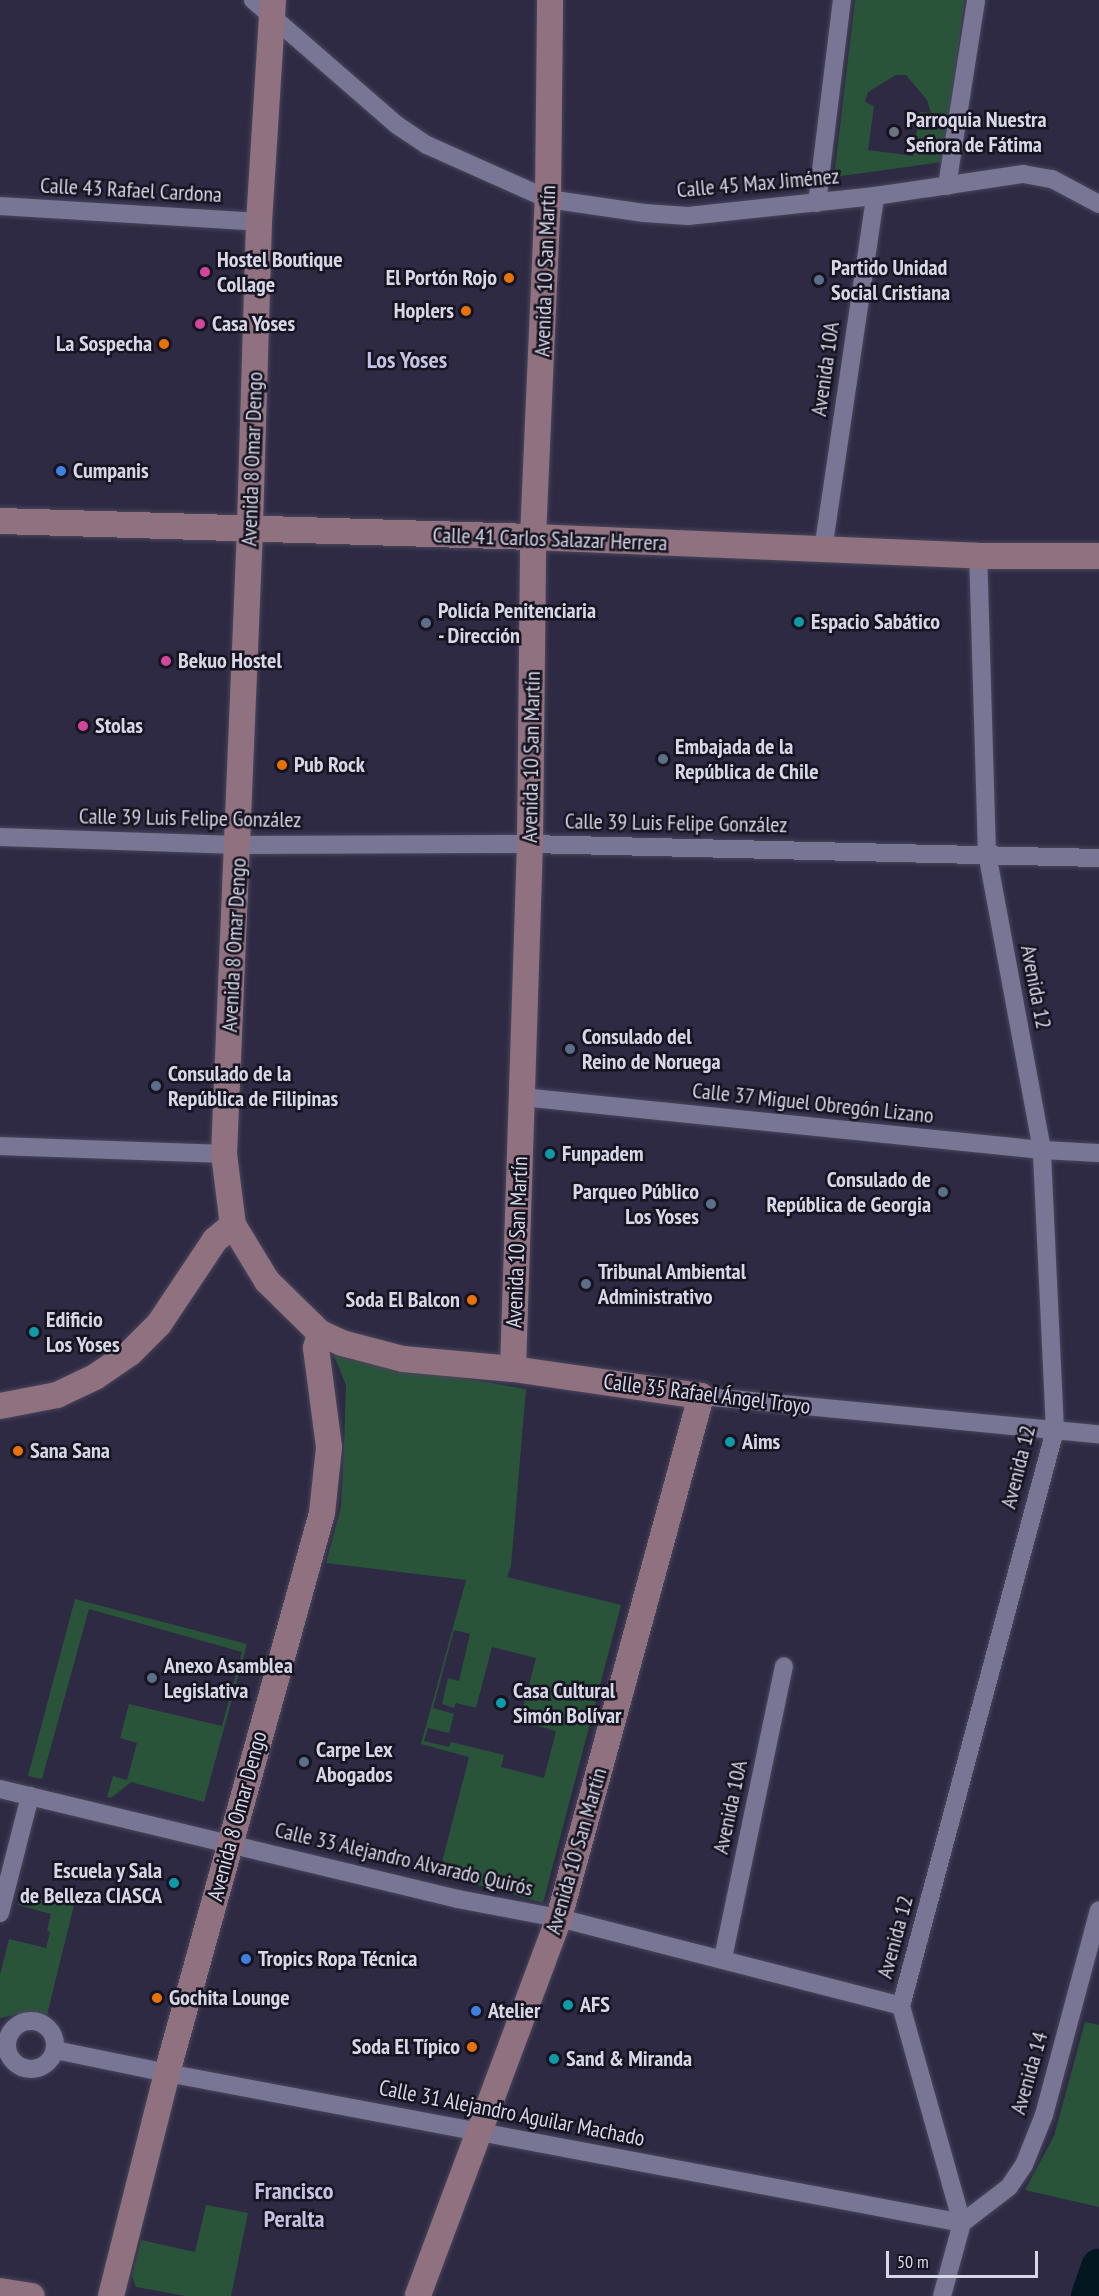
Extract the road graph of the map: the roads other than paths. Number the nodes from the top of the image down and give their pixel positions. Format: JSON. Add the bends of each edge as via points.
{"nodes":[{"id":1,"x":253,"y":0,"type":"edge"},
{"id":2,"x":550,"y":0,"type":"edge"},
{"id":3,"x":842,"y":0,"type":"edge"},
{"id":4,"x":976,"y":0,"type":"edge"},
{"id":5,"x":273,"y":8,"type":"edge"},
{"id":6,"x":947,"y":186,"type":"junction"},
{"id":7,"x":875,"y":196,"type":"junction"},
{"id":8,"x":548,"y":199,"type":"junction"},
{"id":9,"x":817,"y":203,"type":"junction"},
{"id":10,"x":1099,"y":204,"type":"edge"},
{"id":11,"x":0,"y":206,"type":"edge"},
{"id":12,"x":259,"y":222,"type":"junction"},
{"id":13,"x":0,"y":521,"type":"edge"},
{"id":14,"x":250,"y":529,"type":"junction"},
{"id":15,"x":533,"y":537,"type":"junction"},
{"id":16,"x":823,"y":550,"type":"junction"},
{"id":17,"x":978,"y":556,"type":"junction"},
{"id":18,"x":1099,"y":556,"type":"edge"},
{"id":19,"x":0,"y":837,"type":"edge"},
{"id":20,"x":530,"y":844,"type":"junction"},
{"id":21,"x":238,"y":845,"type":"junction"},
{"id":22,"x":987,"y":854,"type":"junction"},
{"id":23,"x":1099,"y":858,"type":"edge"},
{"id":24,"x":522,"y":1097,"type":"junction"},
{"id":25,"x":0,"y":1146,"type":"edge"},
{"id":26,"x":1042,"y":1150,"type":"junction"},
{"id":27,"x":1099,"y":1153,"type":"edge"},
{"id":28,"x":224,"y":1155,"type":"junction"},
{"id":29,"x":233,"y":1225,"type":"junction"},
{"id":30,"x":320,"y":1333,"type":"junction"},
{"id":31,"x":513,"y":1369,"type":"junction"},
{"id":32,"x":701,"y":1396,"type":"junction"},
{"id":33,"x":0,"y":1406,"type":"edge"},
{"id":34,"x":1054,"y":1430,"type":"junction"},
{"id":35,"x":1099,"y":1434,"type":"edge"},
{"id":36,"x":784,"y":1666,"type":"dead end"},
{"id":37,"x":0,"y":1789,"type":"edge"},
{"id":38,"x":30,"y":1796,"type":"junction"},
{"id":39,"x":229,"y":1844,"type":"junction"},
{"id":40,"x":1099,"y":1910,"type":"edge"},
{"id":41,"x":0,"y":1913,"type":"edge"},
{"id":42,"x":559,"y":1918,"type":"junction"},
{"id":43,"x":723,"y":1958,"type":"junction"},
{"id":44,"x":901,"y":2006,"type":"junction"},
{"id":45,"x":55,"y":2050,"type":"dead end"},
{"id":46,"x":167,"y":2073,"type":"junction"},
{"id":47,"x":480,"y":2131,"type":"junction"},
{"id":48,"x":962,"y":2223,"type":"junction"},
{"id":49,"x":0,"y":2291,"type":"edge"},
{"id":50,"x":32,"y":2296,"type":"edge"},
{"id":51,"x":111,"y":2296,"type":"edge"},
{"id":52,"x":418,"y":2296,"type":"edge"},
{"id":53,"x":942,"y":2296,"type":"edge"}],
"edges":[{"from":1,"to":5,"type":"street","name":"Calle 45 Max Jiménez"},
{"from":2,"to":8,"type":"street","name":"Avenida 10 San Martín"},
{"from":3,"to":9,"type":"street"},
{"from":4,"to":6,"type":"street"},
{"from":5,"to":8,"type":"street","name":"Calle 45 Max Jiménez","via":[[397,125],[427,144]]},
{"from":5,"to":12,"type":"street","name":"Avenida 8 Omar Dengo"},
{"from":6,"to":7,"type":"street","name":"Calle 45 Max Jiménez"},
{"from":6,"to":10,"type":"street","name":"Calle 45 Max Jiménez","via":[[1023,174],[1052,179]]},
{"from":7,"to":9,"type":"street","name":"Calle 45 Max Jiménez"},
{"from":7,"to":16,"type":"street","name":"Avenida 10A"},
{"from":8,"to":9,"type":"street","name":"Calle 45 Max Jiménez","via":[[688,216]]},
{"from":8,"to":15,"type":"street","name":"Avenida 10 San Martín"},
{"from":11,"to":12,"type":"street","name":"Calle 43 Rafael Cardona"},
{"from":12,"to":14,"type":"street","name":"Avenida 8 Omar Dengo"},
{"from":13,"to":14,"type":"street","name":"Calle 41 Carlos Salazar Herrera"},
{"from":14,"to":15,"type":"street","name":"Calle 41 Carlos Salazar Herrera"},
{"from":14,"to":21,"type":"street","name":"Avenida 8 Omar Dengo"},
{"from":15,"to":16,"type":"street","name":"Calle 41 Carlos Salazar Herrera"},
{"from":15,"to":20,"type":"street","name":"Avenida 10 San Martín"},
{"from":16,"to":17,"type":"street","name":"Calle 41 Carlos Salazar Herrera"},
{"from":17,"to":18,"type":"street","name":"Calle 41 Carlos Salazar Herrera"},
{"from":17,"to":22,"type":"street","name":"Avenida 12"},
{"from":19,"to":21,"type":"street","name":"Calle 39 Luis Felipe González"},
{"from":20,"to":21,"type":"street","name":"Calle 39 Luis Felipe González"},
{"from":20,"to":22,"type":"street","name":"Calle 39 Luis Felipe González"},
{"from":20,"to":24,"type":"street","name":"Avenida 10 San Martín"},
{"from":21,"to":28,"type":"street","name":"Avenida 8 Omar Dengo"},
{"from":22,"to":23,"type":"street","name":"Calle 39 Luis Felipe González"},
{"from":22,"to":26,"type":"street","name":"Avenida 12"},
{"from":24,"to":26,"type":"street","name":"Calle 37 Miguel Obregón Lizano"},
{"from":24,"to":31,"type":"street","name":"Avenida 10 San Martín"},
{"from":25,"to":28,"type":"street"},
{"from":26,"to":27,"type":"street","name":"Calle 37 Miguel Obregón Lizano"},
{"from":26,"to":34,"type":"street","name":"Avenida 12"},
{"from":28,"to":29,"type":"street","name":"Avenida 8 Omar Dengo"},
{"from":29,"to":30,"type":"street","name":"Avenida 8 Omar Dengo","via":[[267,1281]]},
{"from":29,"to":33,"type":"street","via":[[215,1240],[159,1324],[130,1353],[95,1377],[57,1395]]},
{"from":30,"to":31,"type":"street","name":"Calle 35 Rafael Ángel Troyo","via":[[371,1353],[403,1359]]},
{"from":30,"to":39,"type":"street","name":"Avenida 8 Omar Dengo","via":[[316,1348],[329,1447],[322,1512]]},
{"from":31,"to":32,"type":"street","name":"Calle 35 Rafael Ángel Troyo"},
{"from":32,"to":34,"type":"street","name":"Calle 35 Rafael Ángel Troyo"},
{"from":32,"to":42,"type":"street","name":"Avenida 10 San Martín"},
{"from":34,"to":35,"type":"street","name":"Calle 35 Rafael Ángel Troyo"},
{"from":34,"to":44,"type":"street","name":"Avenida 12"},
{"from":36,"to":43,"type":"street","name":"Avenida 10A"},
{"from":37,"to":38,"type":"street","name":"Calle 33 Alejandro Alvarado Quirós"},
{"from":38,"to":39,"type":"street","name":"Calle 33 Alejandro Alvarado Quirós"},
{"from":38,"to":41,"type":"street"},
{"from":39,"to":42,"type":"street","name":"Calle 33 Alejandro Alvarado Quirós","via":[[458,1899]]},
{"from":39,"to":46,"type":"street","name":"Avenida 8 Omar Dengo"},
{"from":40,"to":48,"type":"street","name":"Avenida 14","via":[[1044,2115],[1024,2165],[1010,2187]]},
{"from":42,"to":43,"type":"street","name":"Calle 33 Alejandro Alvarado Quirós"},
{"from":42,"to":47,"type":"street","name":"Avenida 10 San Martín"},
{"from":43,"to":44,"type":"street","name":"Calle 33 Alejandro Alvarado Quirós"},
{"from":44,"to":48,"type":"street","name":"Avenida 12"},
{"from":45,"to":46,"type":"street","name":"Calle 31 Alejandro Aguilar Machado"},
{"from":46,"to":47,"type":"street","name":"Calle 31 Alejandro Aguilar Machado"},
{"from":46,"to":51,"type":"street","name":"Avenida 8 Omar Dengo"},
{"from":47,"to":48,"type":"street","name":"Calle 31 Alejandro Aguilar Machado"},
{"from":47,"to":52,"type":"street","name":"Avenida 10 San Martín"},
{"from":48,"to":53,"type":"street"},
{"from":49,"to":50,"type":"street"}]}
